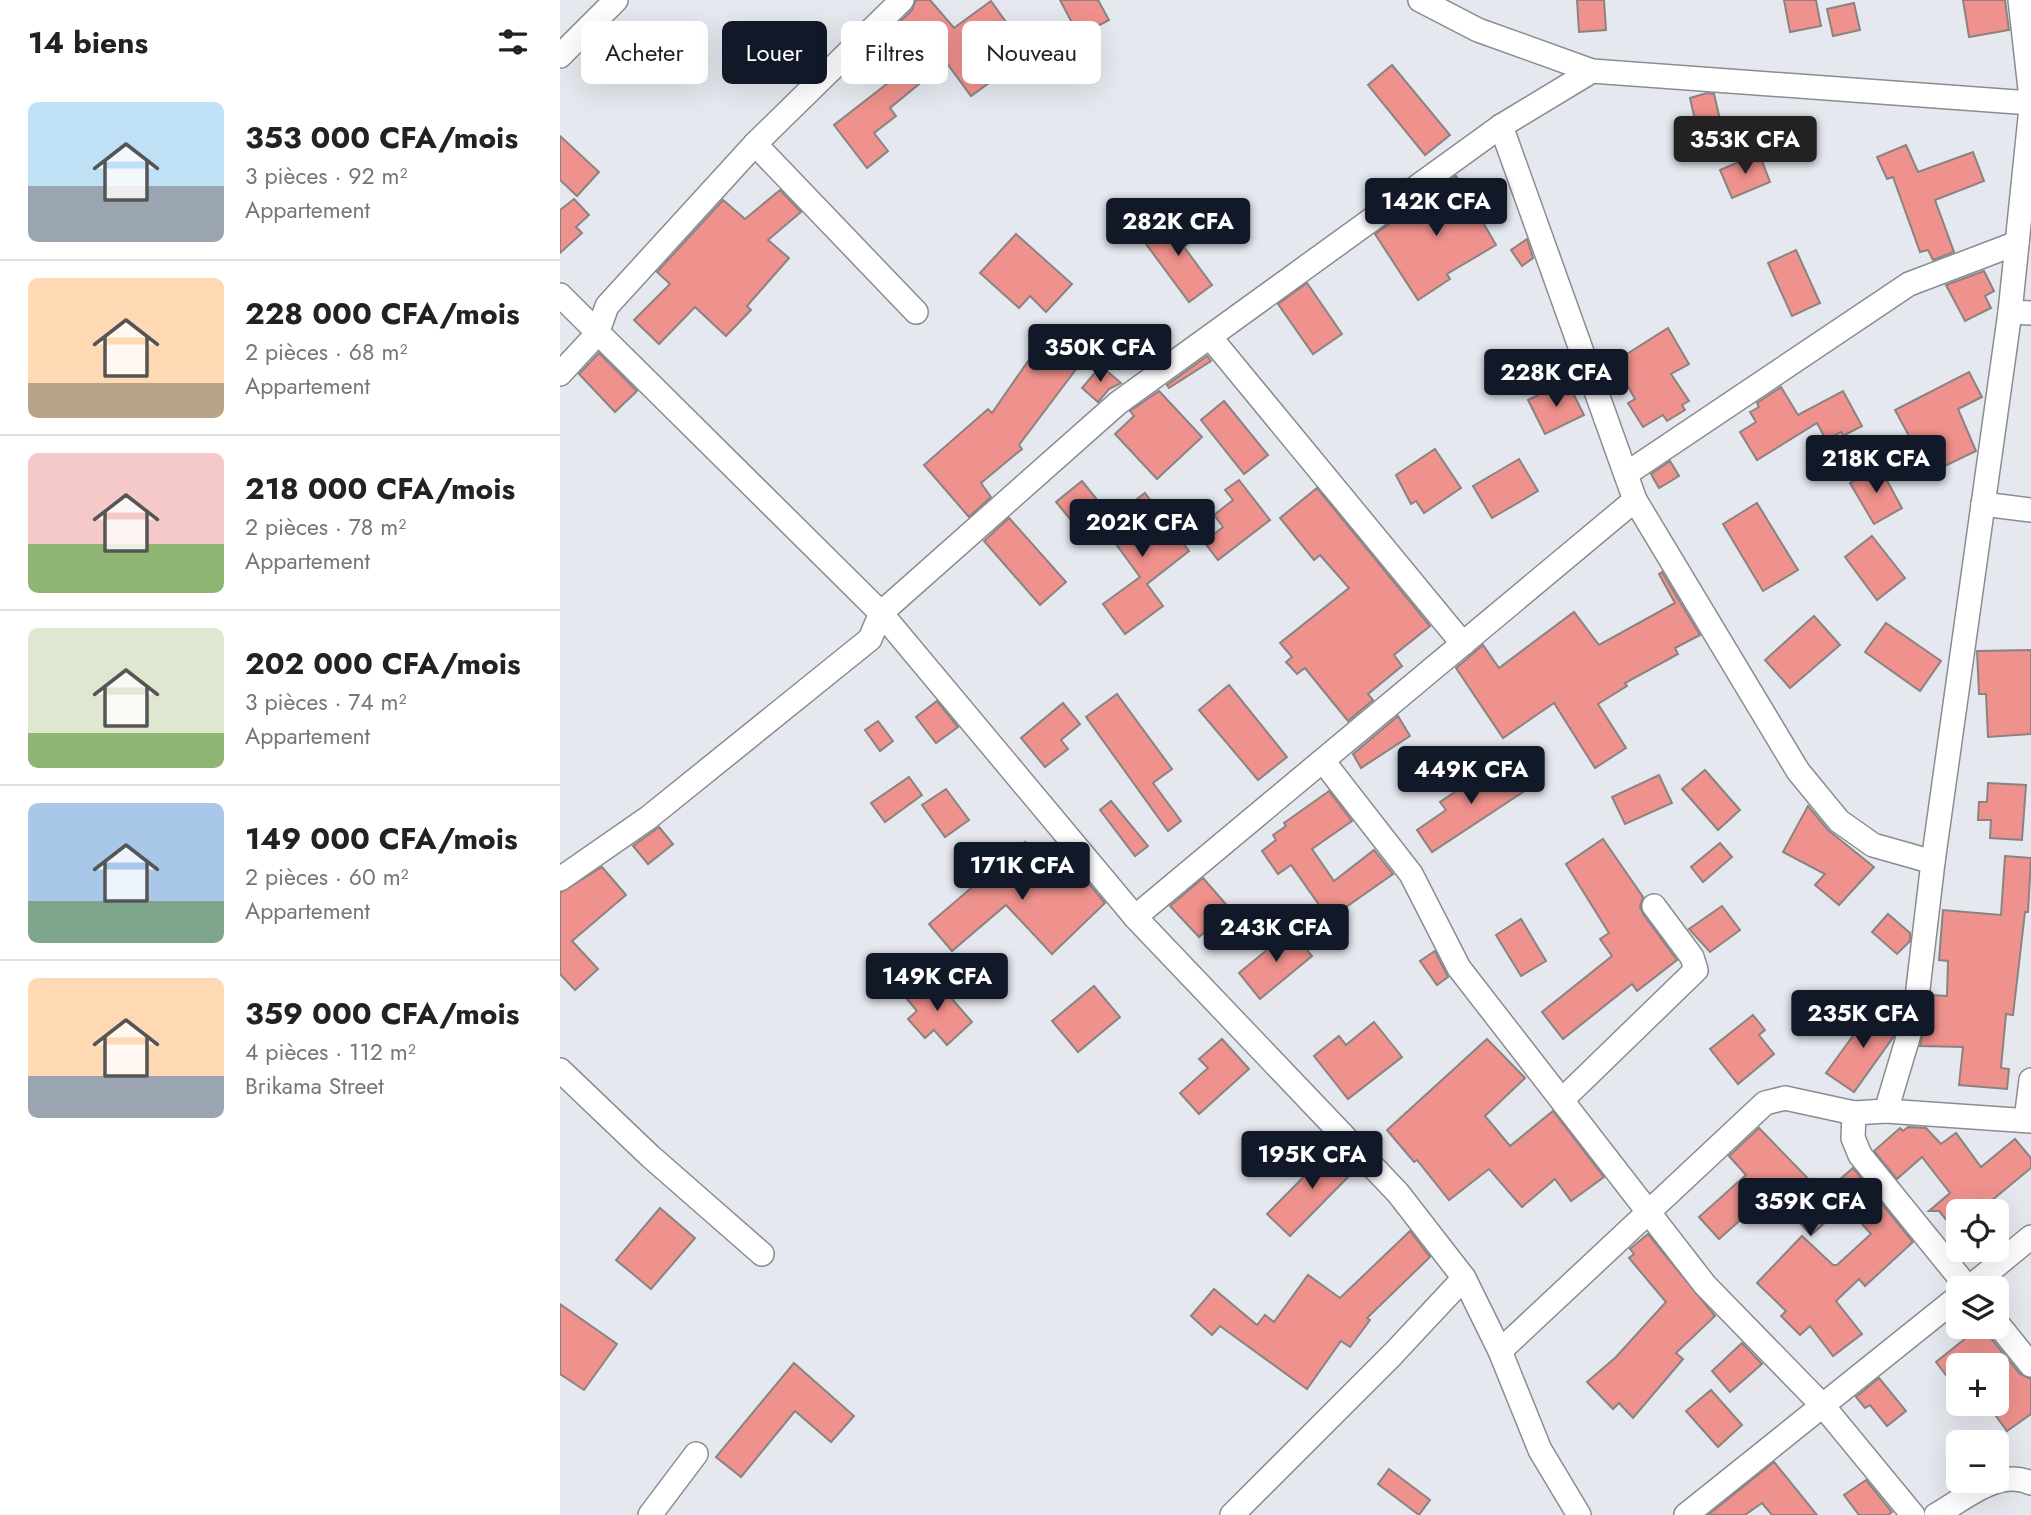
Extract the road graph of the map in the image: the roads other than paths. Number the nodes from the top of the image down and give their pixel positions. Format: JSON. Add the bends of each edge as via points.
{"nodes":[{"id":1,"x":617,"y":0,"type":"edge"},
{"id":2,"x":902,"y":0,"type":"edge"},
{"id":3,"x":1420,"y":0,"type":"edge"},
{"id":4,"x":2020,"y":0,"type":"edge"},
{"id":5,"x":560,"y":57,"type":"edge"},
{"id":6,"x":1592,"y":71,"type":"junction"},
{"id":7,"x":2031,"y":103,"type":"edge"},
{"id":8,"x":1501,"y":125,"type":"junction"},
{"id":9,"x":755,"y":144,"type":"junction"},
{"id":10,"x":2017,"y":243,"type":"junction"},
{"id":11,"x":560,"y":295,"type":"edge"},
{"id":12,"x":916,"y":312,"type":"dead end"},
{"id":13,"x":2020,"y":312,"type":"edge"},
{"id":14,"x":597,"y":334,"type":"junction"},
{"id":15,"x":1210,"y":337,"type":"junction"},
{"id":16,"x":560,"y":374,"type":"edge"},
{"id":17,"x":1626,"y":474,"type":"junction"},
{"id":18,"x":1635,"y":500,"type":"junction"},
{"id":19,"x":1983,"y":504,"type":"junction"},
{"id":20,"x":2031,"y":510,"type":"edge"},
{"id":21,"x":880,"y":613,"type":"junction"},
{"id":22,"x":1463,"y":644,"type":"junction"},
{"id":23,"x":1323,"y":761,"type":"junction"},
{"id":24,"x":1933,"y":862,"type":"junction"},
{"id":25,"x":560,"y":879,"type":"edge"},
{"id":26,"x":1654,"y":906,"type":"dead end"},
{"id":27,"x":1135,"y":917,"type":"junction"},
{"id":28,"x":560,"y":1070,"type":"edge"},
{"id":29,"x":2031,"y":1080,"type":"edge"},
{"id":30,"x":1562,"y":1100,"type":"junction"},
{"id":31,"x":1886,"y":1111,"type":"junction"},
{"id":32,"x":1854,"y":1113,"type":"junction"},
{"id":33,"x":2029,"y":1121,"type":"edge"},
{"id":34,"x":1650,"y":1213,"type":"junction"},
{"id":35,"x":2031,"y":1237,"type":"edge"},
{"id":36,"x":762,"y":1254,"type":"dead end"},
{"id":37,"x":1958,"y":1276,"type":"edge"},
{"id":38,"x":1983,"y":1276,"type":"edge"},
{"id":39,"x":1464,"y":1278,"type":"junction"},
{"id":40,"x":1946,"y":1307,"type":"edge"},
{"id":41,"x":2009,"y":1338,"type":"edge"},
{"id":42,"x":1500,"y":1351,"type":"junction"},
{"id":43,"x":2031,"y":1365,"type":"edge"},
{"id":44,"x":1824,"y":1407,"type":"junction"},
{"id":45,"x":696,"y":1454,"type":"dead end"},
{"id":46,"x":2031,"y":1483,"type":"edge"},
{"id":47,"x":650,"y":1515,"type":"edge"},
{"id":48,"x":1232,"y":1515,"type":"edge"},
{"id":49,"x":1579,"y":1515,"type":"edge"},
{"id":50,"x":1686,"y":1515,"type":"edge"},
{"id":51,"x":1913,"y":1515,"type":"edge"},
{"id":52,"x":1936,"y":1515,"type":"edge"}],
"edges":[{"from":1,"to":5,"type":"street"},
{"from":2,"to":9,"type":"street"},
{"from":3,"to":6,"type":"street","via":[[1478,30]]},
{"from":4,"to":7,"type":"street"},
{"from":6,"to":7,"type":"street"},
{"from":6,"to":8,"type":"street"},
{"from":7,"to":10,"type":"street"},
{"from":8,"to":15,"type":"street"},
{"from":8,"to":17,"type":"street"},
{"from":9,"to":12,"type":"street"},
{"from":9,"to":14,"type":"street","via":[[607,306]]},
{"from":10,"to":13,"type":"street"},
{"from":10,"to":17,"type":"street","via":[[1909,284]]},
{"from":11,"to":14,"type":"street"},
{"from":13,"to":19,"type":"street"},
{"from":14,"to":16,"type":"street"},
{"from":14,"to":21,"type":"street"},
{"from":15,"to":21,"type":"street","via":[[1118,403]]},
{"from":15,"to":22,"type":"street"},
{"from":17,"to":18,"type":"street"},
{"from":18,"to":22,"type":"street"},
{"from":18,"to":24,"type":"street","via":[[1798,771],[1839,821],[1873,845]]},
{"from":19,"to":20,"type":"street"},
{"from":19,"to":24,"type":"street"},
{"from":21,"to":25,"type":"street","via":[[870,639],[648,818]]},
{"from":21,"to":27,"type":"street"},
{"from":22,"to":23,"type":"street"},
{"from":23,"to":27,"type":"street"},
{"from":23,"to":30,"type":"street","via":[[1411,874],[1459,968]]},
{"from":24,"to":31,"type":"street","via":[[1915,1014]]},
{"from":26,"to":30,"type":"street","via":[[1692,957],[1696,970]]},
{"from":27,"to":39,"type":"street","via":[[1398,1193]]},
{"from":28,"to":36,"type":"street"},
{"from":29,"to":33,"type":"street"},
{"from":30,"to":34,"type":"street"},
{"from":31,"to":32,"type":"street"},
{"from":31,"to":33,"type":"street"},
{"from":32,"to":34,"type":"street","via":[[1785,1098],[1765,1104]]},
{"from":32,"to":37,"type":"street","via":[[1853,1138],[1860,1156]]},
{"from":34,"to":42,"type":"street"},
{"from":34,"to":44,"type":"street","via":[[1704,1285]]},
{"from":35,"to":38,"type":"street"},
{"from":39,"to":42,"type":"street"},
{"from":39,"to":48,"type":"street"},
{"from":40,"to":44,"type":"street"},
{"from":41,"to":43,"type":"street"},
{"from":42,"to":49,"type":"street","via":[[1540,1450]]},
{"from":44,"to":50,"type":"street"},
{"from":44,"to":51,"type":"street"},
{"from":45,"to":47,"type":"street"},
{"from":46,"to":52,"type":"street","via":[[2000,1479]]}]}
